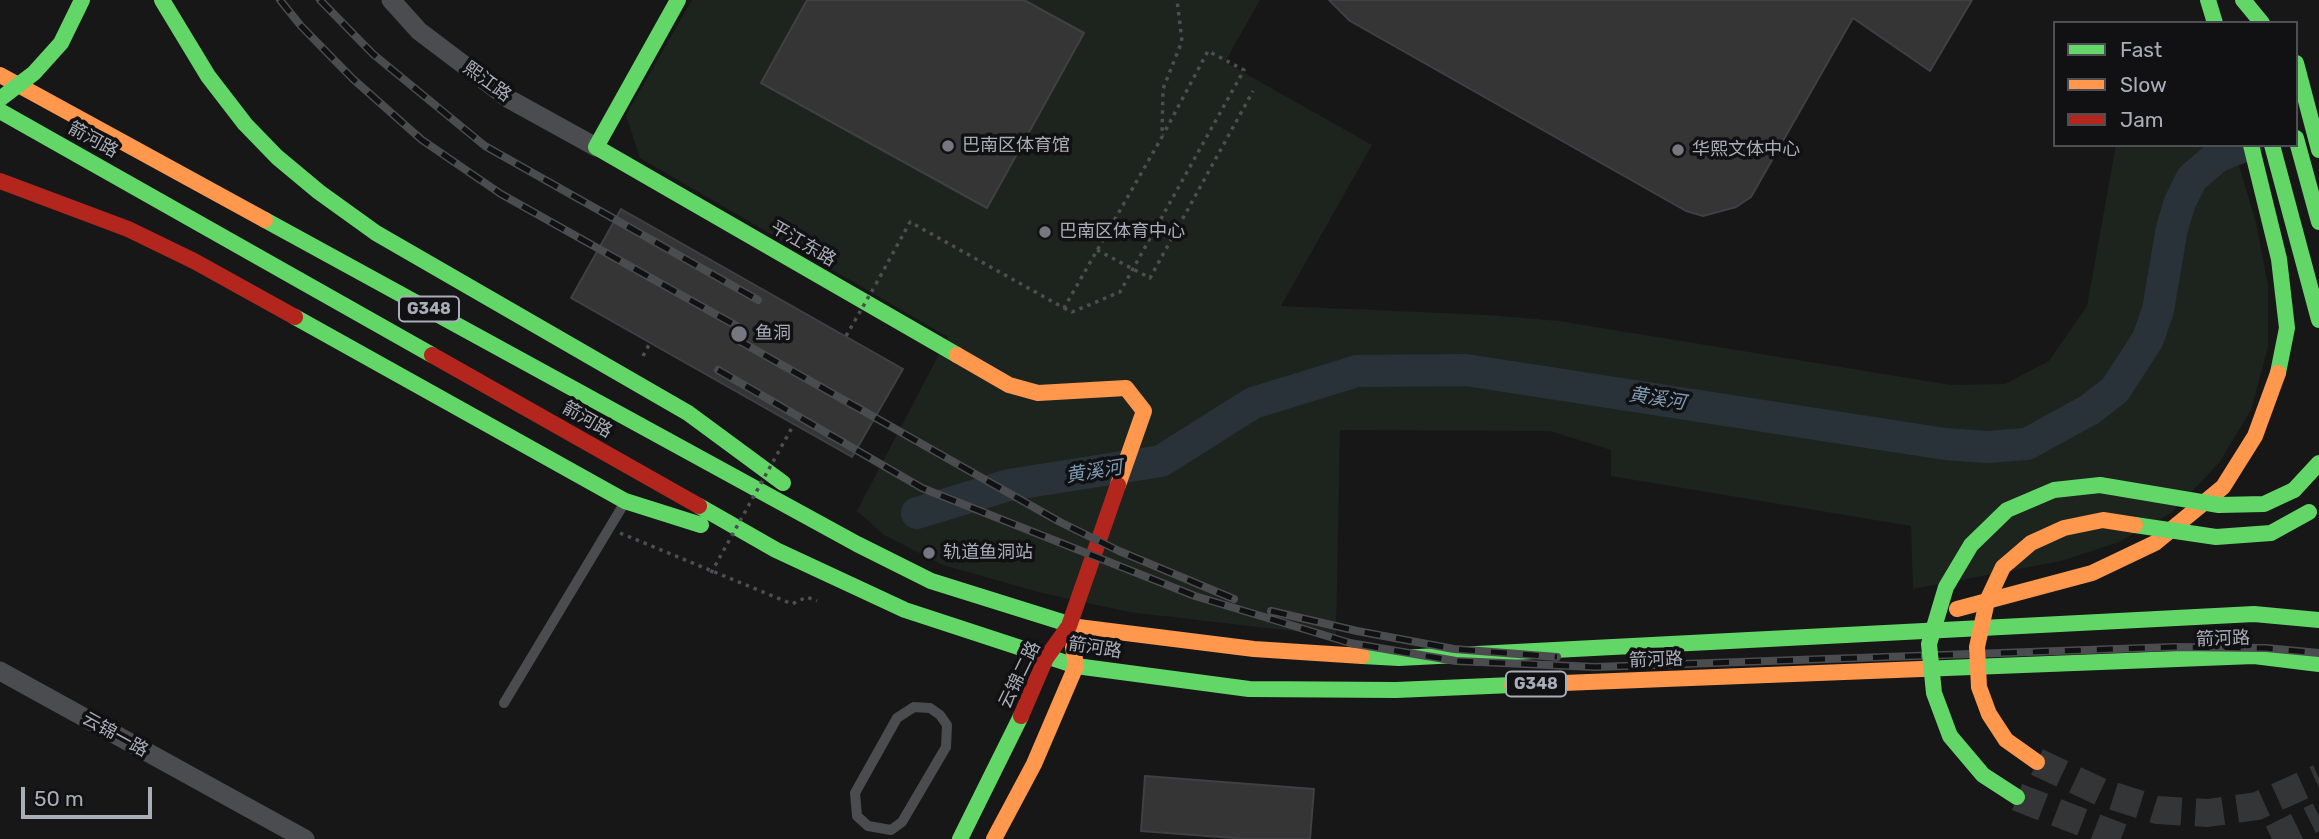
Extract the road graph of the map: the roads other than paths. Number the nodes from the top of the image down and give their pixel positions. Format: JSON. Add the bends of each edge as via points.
{"nodes":[{"id":1,"x":82,"y":0,"type":"edge"},
{"id":2,"x":162,"y":0,"type":"edge"},
{"id":3,"x":391,"y":0,"type":"edge"},
{"id":4,"x":678,"y":0,"type":"edge"},
{"id":5,"x":2210,"y":0,"type":"edge"},
{"id":6,"x":2237,"y":0,"type":"edge"},
{"id":7,"x":2243,"y":0,"type":"edge"},
{"id":8,"x":2215,"y":21,"type":"edge"},
{"id":9,"x":2224,"y":21,"type":"edge"},
{"id":10,"x":2250,"y":21,"type":"edge"},
{"id":11,"x":2260,"y":21,"type":"edge"},
{"id":12,"x":2298,"y":71,"type":"edge"},
{"id":13,"x":0,"y":75,"type":"edge"},
{"id":14,"x":0,"y":99,"type":"edge"},
{"id":15,"x":0,"y":111,"type":"edge"},
{"id":16,"x":2298,"y":145,"type":"edge"},
{"id":17,"x":596,"y":147,"type":"junction"},
{"id":18,"x":2251,"y":147,"type":"edge"},
{"id":19,"x":2273,"y":147,"type":"edge"},
{"id":20,"x":2319,"y":150,"type":"edge"},
{"id":21,"x":0,"y":181,"type":"edge"},
{"id":22,"x":2319,"y":222,"type":"edge"},
{"id":23,"x":2319,"y":320,"type":"edge"},
{"id":24,"x":2319,"y":463,"type":"edge"},
{"id":25,"x":625,"y":501,"type":"junction"},
{"id":26,"x":2314,"y":506,"type":"edge"},
{"id":27,"x":857,"y":544,"type":"junction"},
{"id":28,"x":775,"y":550,"type":"junction"},
{"id":29,"x":2319,"y":620,"type":"edge"},
{"id":30,"x":1069,"y":626,"type":"junction"},
{"id":31,"x":1836,"y":636,"type":"junction"},
{"id":32,"x":2254,"y":656,"type":"junction"},
{"id":33,"x":1046,"y":658,"type":"junction"},
{"id":34,"x":2319,"y":664,"type":"edge"},
{"id":35,"x":1076,"y":666,"type":"junction"},
{"id":36,"x":0,"y":671,"type":"edge"},
{"id":37,"x":2319,"y":673,"type":"edge"},
{"id":38,"x":504,"y":703,"type":"dead end"},
{"id":39,"x":2037,"y":762,"type":"tunnel mouth"},
{"id":40,"x":2017,"y":797,"type":"tunnel mouth"},
{"id":41,"x":892,"y":835,"type":"edge"},
{"id":42,"x":304,"y":839,"type":"edge"},
{"id":43,"x":960,"y":839,"type":"edge"},
{"id":44,"x":994,"y":839,"type":"edge"}],
"edges":[{"from":1,"to":14,"type":"main road","bridge":true,"via":[[61,43],[34,73]]},
{"from":2,"to":27,"type":"main road","via":[[208,76],[245,124],[287,166],[376,233],[688,413],[756,461]]},
{"from":3,"to":17,"type":"street","name":"熙江路","via":[[419,31],[509,99]]},
{"from":4,"to":17,"type":"main road"},
{"from":5,"to":8,"type":"main road"},
{"from":5,"to":9,"type":"main road"},
{"from":6,"to":10,"type":"main road"},
{"from":7,"to":11,"type":"main road"},
{"from":12,"to":20,"type":"main road"},
{"from":13,"to":27,"type":"main road","name":"箭河路","number":"G348"},
{"from":15,"to":28,"type":"main road","name":"箭河路","number":"G348"},
{"from":16,"to":22,"type":"main road"},
{"from":17,"to":30,"type":"main road","name":"平江东路","via":[[1009,385],[1038,393],[1126,388],[1144,411]]},
{"from":18,"to":31,"type":"main road","via":[[2279,260],[2287,328],[2276,381],[2255,436],[2223,488],[2155,543],[2092,573]]},
{"from":19,"to":23,"type":"main road"},
{"from":21,"to":25,"type":"main road","via":[[128,229],[194,261]]},
{"from":24,"to":40,"type":"main road","bridge":true,"via":[[2294,490],[2264,504],[2218,505],[2099,485],[2054,490],[2007,510],[1972,545],[1946,587],[1929,644],[1934,693],[1950,736],[1983,775]]},
{"from":25,"to":28,"type":"main road"},
{"from":25,"to":38,"type":"lane"},
{"from":26,"to":39,"type":"main road","bridge":true,"via":[[2271,533],[2216,537],[2103,520],[2064,527],[2031,543],[2003,567],[1987,601],[1978,647],[1979,687],[2006,740]]},
{"from":27,"to":30,"type":"main road","name":"箭河路","number":"G348","via":[[931,581]]},
{"from":28,"to":33,"type":"main road","name":"箭河路","number":"G348","via":[[905,610]]},
{"from":29,"to":31,"type":"main road","name":"箭河路","number":"G348","via":[[2254,614]]},
{"from":30,"to":31,"type":"main road","name":"箭河路","number":"G348","via":[[1254,649],[1399,657]]},
{"from":30,"to":33,"type":"main road","name":"云锦二路"},
{"from":30,"to":35,"type":"main road"},
{"from":32,"to":34,"type":"main road","name":"箭河路","number":"G348"},
{"from":32,"to":35,"type":"main road","name":"箭河路","number":"G348","via":[[1396,690],[1248,689]]},
{"from":32,"to":37,"type":"main road"},
{"from":33,"to":35,"type":"main road","name":"箭河路","number":"G348"},
{"from":33,"to":43,"type":"main road","name":"云锦二路","via":[[1007,750]]},
{"from":35,"to":44,"type":"main road","via":[[1034,764]]},
{"from":36,"to":42,"type":"street","name":"云锦一路"},
{"from":41,"to":41,"type":"lane","via":[[946,747],[947,725],[930,708],[914,707],[897,718],[855,793],[857,816],[868,826]]}]}
